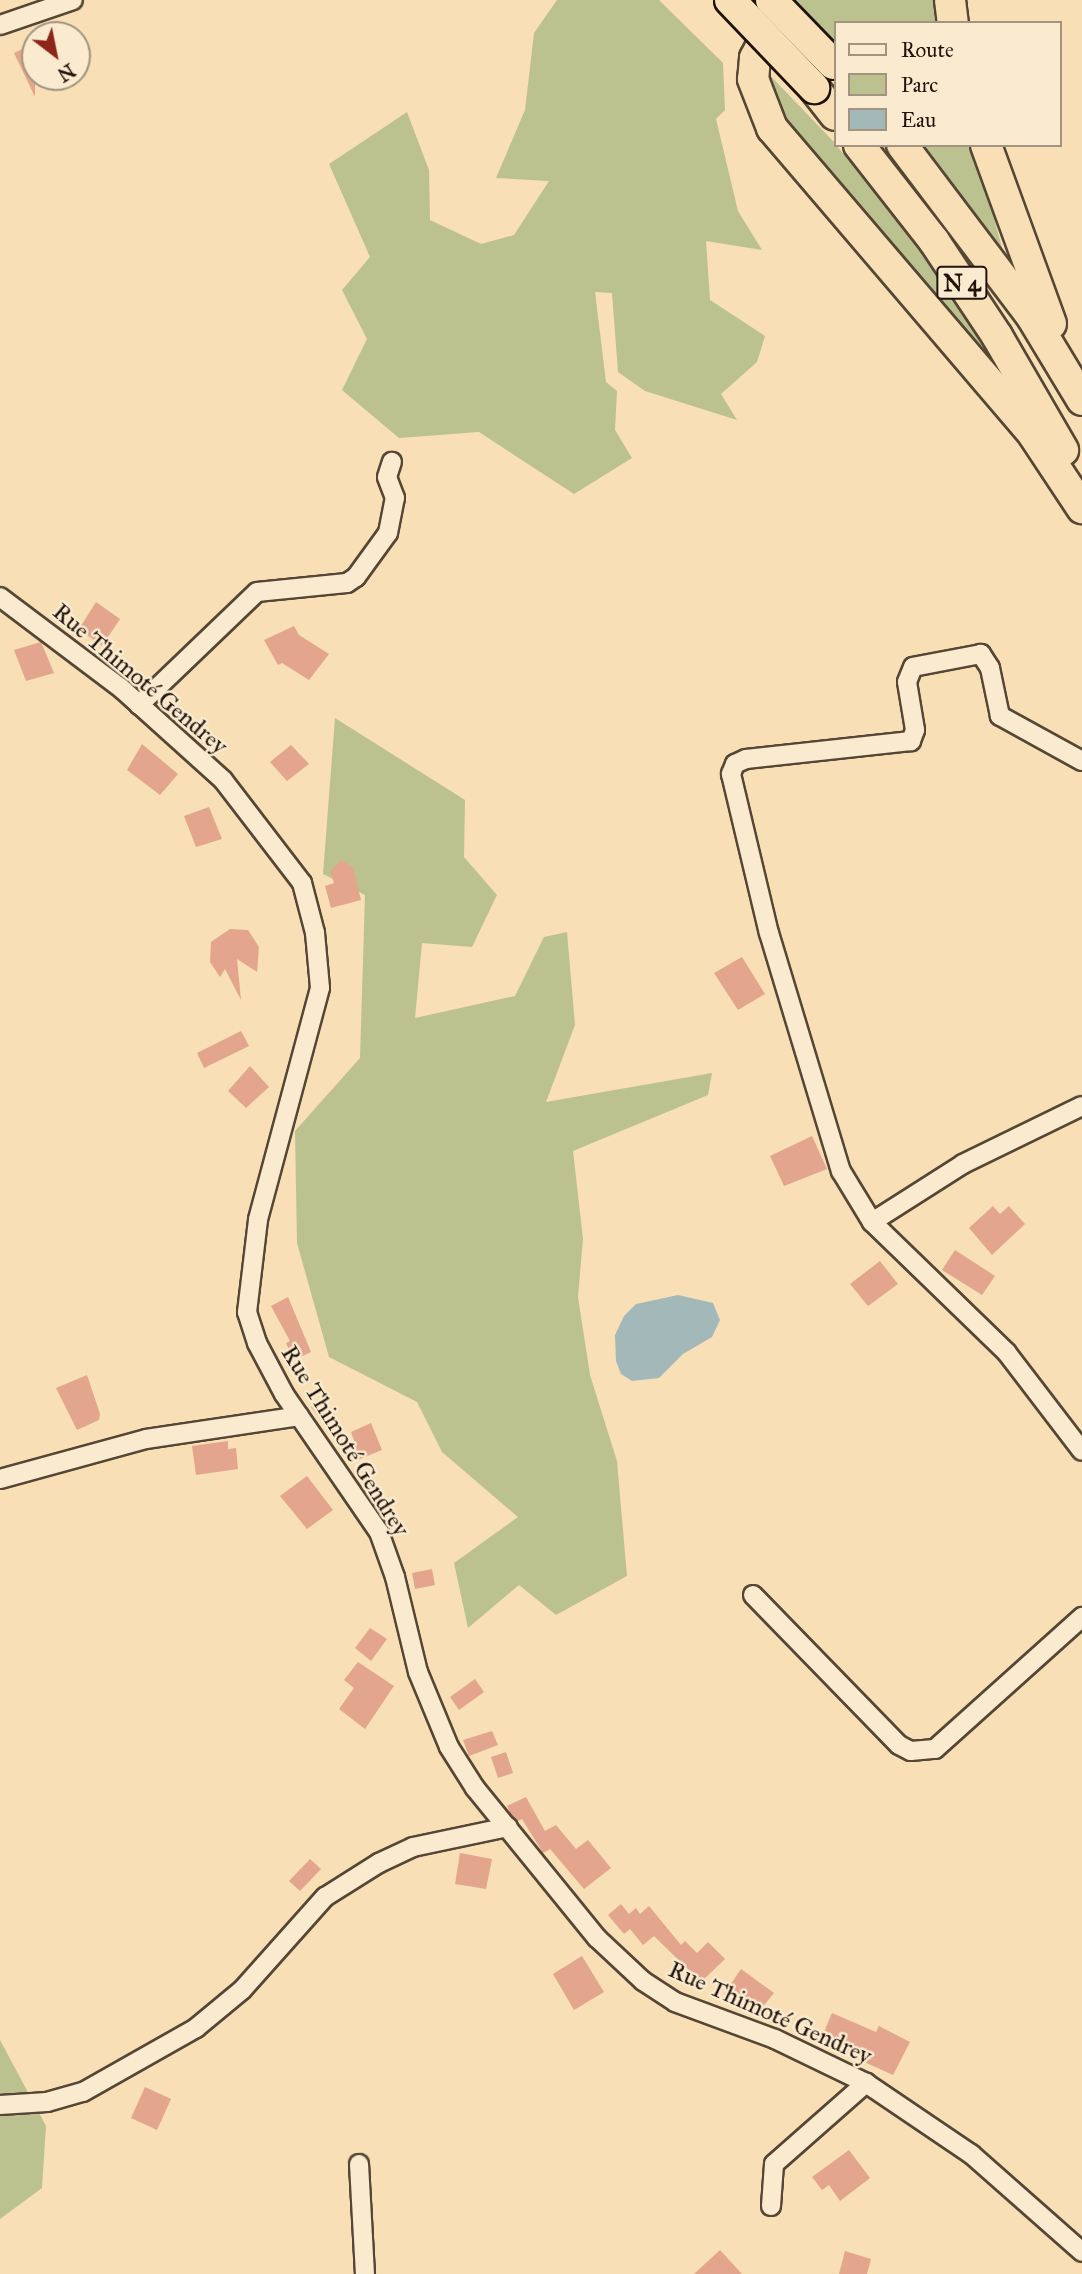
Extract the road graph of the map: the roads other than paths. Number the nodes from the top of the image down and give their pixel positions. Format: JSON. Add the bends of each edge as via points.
{"nodes":[{"id":1,"x":72,"y":0,"type":"edge"},
{"id":2,"x":730,"y":0,"type":"edge"},
{"id":3,"x":771,"y":0,"type":"edge"},
{"id":4,"x":790,"y":0,"type":"edge"},
{"id":5,"x":950,"y":0,"type":"edge"},
{"id":6,"x":953,"y":21,"type":"edge"},
{"id":7,"x":0,"y":25,"type":"edge"},
{"id":8,"x":834,"y":65,"type":"edge"},
{"id":9,"x":834,"y":114,"type":"edge"},
{"id":10,"x":861,"y":147,"type":"edge"},
{"id":11,"x":904,"y":147,"type":"edge"},
{"id":12,"x":987,"y":147,"type":"edge"},
{"id":13,"x":1082,"y":399,"type":"edge"},
{"id":14,"x":392,"y":462,"type":"dead end"},
{"id":15,"x":1082,"y":484,"type":"edge"},
{"id":16,"x":1082,"y":508,"type":"edge"},
{"id":17,"x":0,"y":597,"type":"edge"},
{"id":18,"x":139,"y":705,"type":"junction"},
{"id":19,"x":1082,"y":761,"type":"edge"},
{"id":20,"x":1082,"y":1106,"type":"edge"},
{"id":21,"x":873,"y":1222,"type":"junction"},
{"id":22,"x":299,"y":1416,"type":"junction"},
{"id":23,"x":1082,"y":1451,"type":"edge"},
{"id":24,"x":0,"y":1479,"type":"edge"},
{"id":25,"x":753,"y":1595,"type":"dead end"},
{"id":26,"x":1082,"y":1617,"type":"edge"},
{"id":27,"x":508,"y":1827,"type":"junction"},
{"id":28,"x":866,"y":2083,"type":"junction"},
{"id":29,"x":0,"y":2105,"type":"edge"},
{"id":30,"x":359,"y":2164,"type":"dead end"},
{"id":31,"x":771,"y":2206,"type":"dead end"},
{"id":32,"x":1082,"y":2252,"type":"edge"},
{"id":33,"x":365,"y":2274,"type":"edge"}],
"edges":[{"from":1,"to":7,"type":"street"},
{"from":2,"to":9,"type":"highway","bridge":true},
{"from":3,"to":8,"type":"highway","bridge":true},
{"from":4,"to":16,"type":"highway","via":[[766,30],[755,58],[753,79],[772,128],[1032,434]]},
{"from":5,"to":6,"type":"highway"},
{"from":10,"to":15,"type":"highway","number":"N 4","via":[[934,241],[990,326]]},
{"from":11,"to":13,"type":"highway","number":"N 4","via":[[1032,317]]},
{"from":12,"to":13,"type":"highway","via":[[1022,255]]},
{"from":14,"to":18,"type":"street","via":[[387,477],[395,498],[388,533],[356,577],[347,583],[257,592]]},
{"from":17,"to":18,"type":"street","name":"Rue Thimoté Gendrey"},
{"from":18,"to":22,"type":"street","name":"Rue Thimoté Gendrey","via":[[223,780],[302,883],[315,933],[320,988],[257,1220],[248,1297],[257,1343]]},
{"from":19,"to":21,"type":"street","via":[[1000,716],[990,668],[981,654],[913,667],[907,675],[915,730],[911,741],[785,752],[735,764],[731,774],[765,920],[810,1076],[841,1171]]},
{"from":20,"to":21,"type":"street","via":[[963,1164]]},
{"from":21,"to":23,"type":"street","via":[[1007,1353]]},
{"from":22,"to":24,"type":"street","via":[[146,1439]]},
{"from":22,"to":27,"type":"street","name":"Rue Thimoté Gendrey","via":[[379,1532],[418,1672],[449,1747]]},
{"from":25,"to":26,"type":"street","via":[[899,1745],[911,1751],[935,1749]]},
{"from":27,"to":28,"type":"street","name":"Rue Thimoté Gendrey","via":[[597,1938],[643,1981],[675,2002],[775,2039]]},
{"from":27,"to":29,"type":"street","via":[[414,1847],[379,1863],[325,1897],[243,1990],[196,2028],[83,2092],[47,2102]]},
{"from":28,"to":31,"type":"street","via":[[774,2164]]},
{"from":28,"to":32,"type":"street","name":"Rue Thimoté Gendrey","via":[[971,2154]]},
{"from":30,"to":33,"type":"street"}]}
